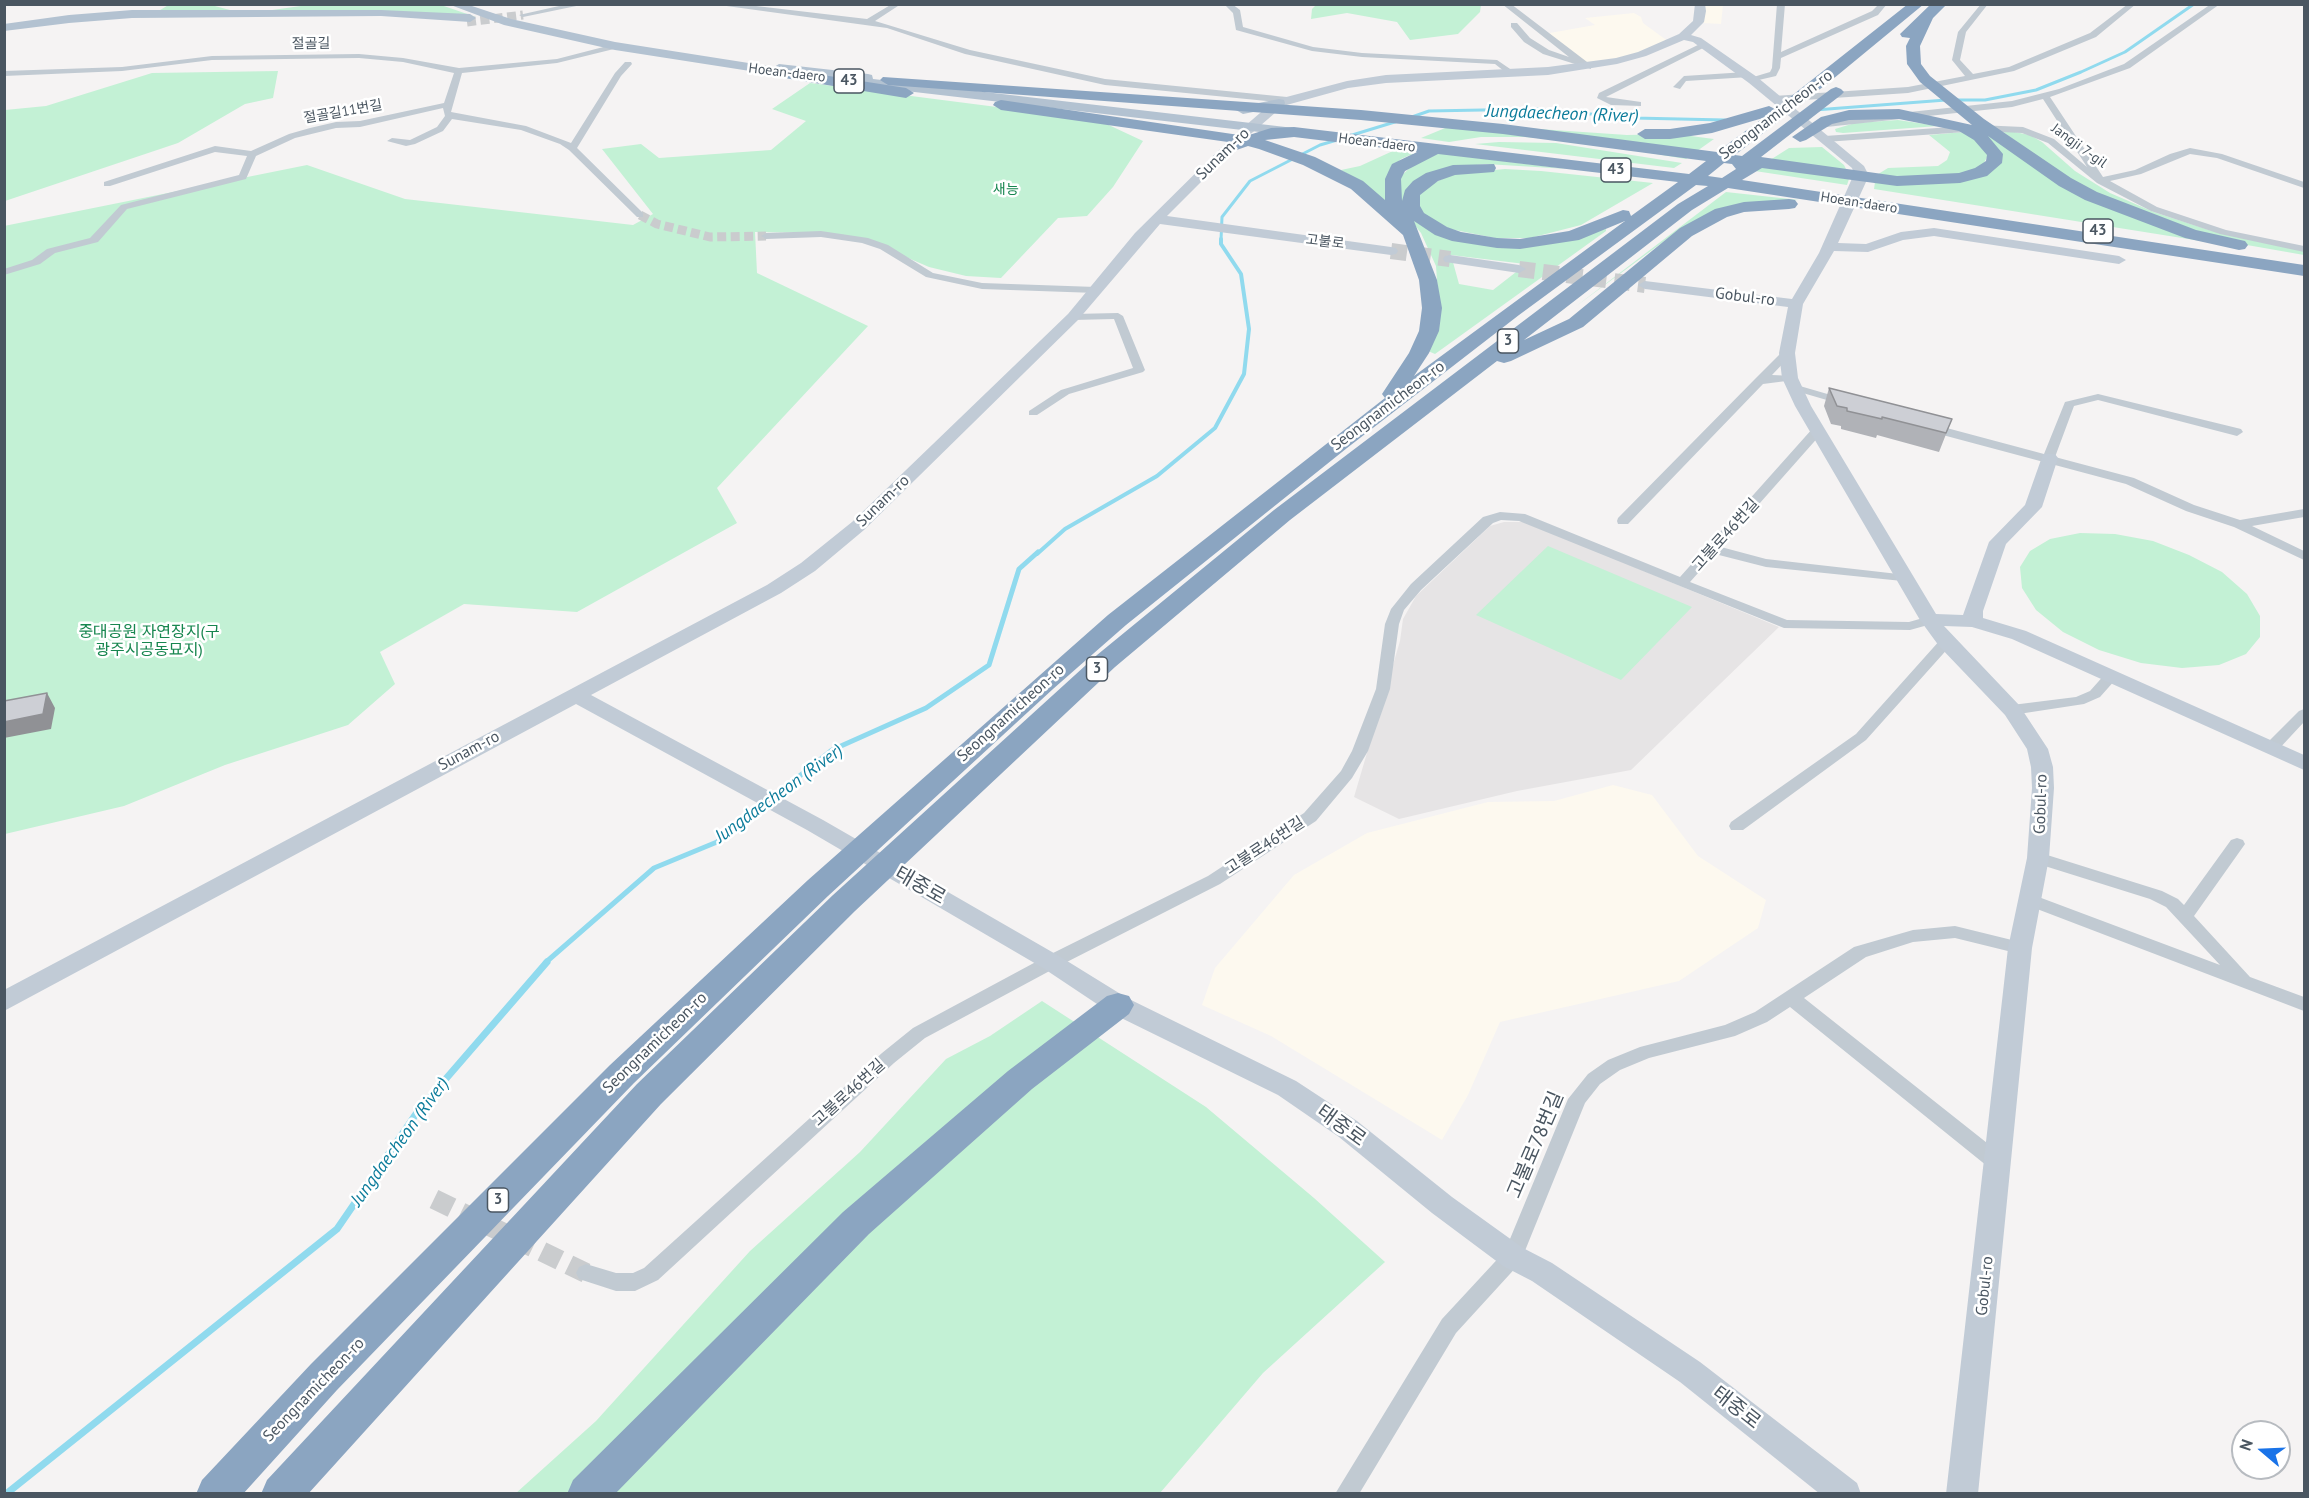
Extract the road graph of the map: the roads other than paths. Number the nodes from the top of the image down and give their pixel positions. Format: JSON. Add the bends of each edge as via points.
{"nodes":[{"id":1,"x":84,"y":4,"type":"edge"},
{"id":2,"x":147,"y":4,"type":"edge"},
{"id":3,"x":219,"y":4,"type":"edge"},
{"id":4,"x":309,"y":4,"type":"edge"},
{"id":5,"x":453,"y":4,"type":"edge"},
{"id":6,"x":469,"y":4,"type":"edge"},
{"id":7,"x":484,"y":4,"type":"edge"},
{"id":8,"x":499,"y":4,"type":"edge"},
{"id":9,"x":527,"y":4,"type":"edge"},
{"id":10,"x":584,"y":4,"type":"edge"},
{"id":11,"x":715,"y":4,"type":"edge"},
{"id":12,"x":773,"y":4,"type":"edge"},
{"id":13,"x":898,"y":4,"type":"edge"},
{"id":14,"x":1227,"y":4,"type":"edge"},
{"id":15,"x":1505,"y":4,"type":"edge"},
{"id":16,"x":1700,"y":4,"type":"edge"},
{"id":17,"x":1781,"y":4,"type":"edge"},
{"id":18,"x":1884,"y":4,"type":"edge"},
{"id":19,"x":1940,"y":4,"type":"edge"},
{"id":20,"x":1985,"y":4,"type":"edge"},
{"id":21,"x":2133,"y":4,"type":"edge"},
{"id":22,"x":2217,"y":4,"type":"edge"},
{"id":23,"x":38,"y":10,"type":"dead end"},
{"id":24,"x":762,"y":10,"type":"junction"},
{"id":25,"x":1908,"y":12,"type":"edge"},
{"id":26,"x":524,"y":17,"type":"junction"},
{"id":27,"x":1926,"y":18,"type":"junction"},
{"id":28,"x":6,"y":20,"type":"edge"},
{"id":29,"x":868,"y":22,"type":"junction"},
{"id":30,"x":1514,"y":25,"type":"dead end"},
{"id":31,"x":565,"y":36,"type":"junction"},
{"id":32,"x":1683,"y":36,"type":"junction"},
{"id":33,"x":1705,"y":45,"type":"junction"},
{"id":34,"x":615,"y":46,"type":"junction"},
{"id":35,"x":1893,"y":46,"type":"dead end"},
{"id":36,"x":1777,"y":57,"type":"junction"},
{"id":37,"x":628,"y":64,"type":"dead end"},
{"id":38,"x":1587,"y":66,"type":"junction"},
{"id":39,"x":459,"y":71,"type":"junction"},
{"id":40,"x":771,"y":72,"type":"joint"},
{"id":41,"x":1512,"y":73,"type":"junction"},
{"id":42,"x":4,"y":74,"type":"edge"},
{"id":43,"x":1971,"y":77,"type":"junction"},
{"id":44,"x":1749,"y":78,"type":"junction"},
{"id":45,"x":888,"y":80,"type":"junction"},
{"id":46,"x":1853,"y":80,"type":"dead end"},
{"id":47,"x":1677,"y":87,"type":"dead end"},
{"id":48,"x":2045,"y":96,"type":"junction"},
{"id":49,"x":1283,"y":101,"type":"junction"},
{"id":50,"x":1780,"y":102,"type":"junction"},
{"id":51,"x":1638,"y":104,"type":"dead end"},
{"id":52,"x":448,"y":105,"type":"junction"},
{"id":53,"x":450,"y":116,"type":"junction"},
{"id":54,"x":1201,"y":123,"type":"junction"},
{"id":55,"x":1805,"y":124,"type":"junction"},
{"id":56,"x":1252,"y":125,"type":"junction"},
{"id":57,"x":1504,"y":126,"type":"junction"},
{"id":58,"x":1298,"y":130,"type":"junction"},
{"id":59,"x":1825,"y":139,"type":"junction"},
{"id":60,"x":392,"y":141,"type":"dead end"},
{"id":61,"x":1232,"y":144,"type":"junction"},
{"id":62,"x":572,"y":148,"type":"junction"},
{"id":63,"x":252,"y":154,"type":"junction"},
{"id":64,"x":2100,"y":181,"type":"junction"},
{"id":65,"x":107,"y":184,"type":"dead end"},
{"id":66,"x":2304,"y":185,"type":"edge"},
{"id":67,"x":1817,"y":191,"type":"junction"},
{"id":68,"x":1894,"y":196,"type":"junction"},
{"id":69,"x":1177,"y":198,"type":"junction"},
{"id":70,"x":1684,"y":208,"type":"junction"},
{"id":71,"x":640,"y":215,"type":"tunnel mouth"},
{"id":72,"x":1157,"y":219,"type":"junction"},
{"id":73,"x":1616,"y":224,"type":"junction"},
{"id":74,"x":1199,"y":225,"type":"junction"},
{"id":75,"x":1411,"y":233,"type":"junction"},
{"id":76,"x":766,"y":236,"type":"tunnel mouth"},
{"id":77,"x":1140,"y":236,"type":"junction"},
{"id":78,"x":1829,"y":246,"type":"junction"},
{"id":79,"x":2304,"y":249,"type":"edge"},
{"id":80,"x":1392,"y":251,"type":"tunnel mouth"},
{"id":81,"x":1450,"y":259,"type":"tunnel mouth"},
{"id":82,"x":2120,"y":260,"type":"dead end"},
{"id":83,"x":2304,"y":260,"type":"edge"},
{"id":84,"x":1519,"y":269,"type":"tunnel mouth"},
{"id":85,"x":2304,"y":271,"type":"edge"},
{"id":86,"x":4,"y":272,"type":"edge"},
{"id":87,"x":1645,"y":285,"type":"tunnel mouth"},
{"id":88,"x":1096,"y":290,"type":"junction"},
{"id":89,"x":1796,"y":304,"type":"junction"},
{"id":90,"x":1073,"y":317,"type":"junction"},
{"id":91,"x":1787,"y":352,"type":"junction"},
{"id":92,"x":1465,"y":374,"type":"junction"},
{"id":93,"x":1759,"y":381,"type":"junction"},
{"id":94,"x":1792,"y":383,"type":"junction"},
{"id":95,"x":1860,"y":407,"type":"edge"},
{"id":96,"x":1033,"y":413,"type":"dead end"},
{"id":97,"x":1377,"y":415,"type":"junction"},
{"id":98,"x":1915,"y":423,"type":"edge"},
{"id":99,"x":1817,"y":430,"type":"junction"},
{"id":100,"x":2237,"y":432,"type":"dead end"},
{"id":101,"x":2049,"y":458,"type":"junction"},
{"id":102,"x":2304,"y":513,"type":"edge"},
{"id":103,"x":1623,"y":521,"type":"dead end"},
{"id":104,"x":2239,"y":524,"type":"junction"},
{"id":105,"x":1713,"y":549,"type":"junction"},
{"id":106,"x":2304,"y":556,"type":"edge"},
{"id":107,"x":1907,"y":579,"type":"junction"},
{"id":108,"x":1682,"y":583,"type":"junction"},
{"id":109,"x":1930,"y":620,"type":"junction"},
{"id":110,"x":1973,"y":621,"type":"junction"},
{"id":111,"x":1946,"y":642,"type":"junction"},
{"id":112,"x":2110,"y":676,"type":"junction"},
{"id":113,"x":575,"y":695,"type":"junction"},
{"id":114,"x":2012,"y":710,"type":"junction"},
{"id":115,"x":2304,"y":714,"type":"edge"},
{"id":116,"x":2272,"y":747,"type":"junction"},
{"id":117,"x":2304,"y":763,"type":"edge"},
{"id":118,"x":1737,"y":826,"type":"dead end"},
{"id":119,"x":2237,"y":844,"type":"dead end"},
{"id":120,"x":2038,"y":858,"type":"junction"},
{"id":121,"x":831,"y":896,"type":"junction"},
{"id":122,"x":2030,"y":900,"type":"junction"},
{"id":123,"x":2186,"y":915,"type":"junction"},
{"id":124,"x":2020,"y":948,"type":"junction"},
{"id":125,"x":1051,"y":962,"type":"junction"},
{"id":126,"x":2246,"y":982,"type":"junction"},
{"id":127,"x":1792,"y":998,"type":"junction"},
{"id":128,"x":4,"y":1002,"type":"edge"},
{"id":129,"x":2304,"y":1004,"type":"edge"},
{"id":130,"x":1118,"y":1005,"type":"junction"},
{"id":131,"x":1999,"y":1164,"type":"junction"},
{"id":132,"x":1513,"y":1257,"type":"junction"},
{"id":133,"x":586,"y":1273,"type":"tunnel mouth"},
{"id":134,"x":348,"y":1420,"type":"junction"},
{"id":135,"x":216,"y":1494,"type":"edge"},
{"id":136,"x":281,"y":1494,"type":"edge"},
{"id":137,"x":289,"y":1494,"type":"edge"},
{"id":138,"x":587,"y":1494,"type":"edge"},
{"id":139,"x":1346,"y":1494,"type":"edge"},
{"id":140,"x":1846,"y":1494,"type":"edge"},
{"id":141,"x":1962,"y":1494,"type":"edge"}],
"edges":[{"from":1,"to":28,"type":"main road"},
{"from":2,"to":28,"type":"main road"},
{"from":3,"to":4,"type":"main road","via":[[266,10]]},
{"from":5,"to":31,"type":"main road","name":"Hoean-daero"},
{"from":6,"to":26,"type":"main road","name":"Hoean-daero","number":"43"},
{"from":7,"to":26,"type":"main road"},
{"from":8,"to":9,"type":"street"},
{"from":10,"to":26,"type":"street"},
{"from":11,"to":24,"type":"street"},
{"from":12,"to":24,"type":"street"},
{"from":13,"to":29,"type":"street"},
{"from":14,"to":41,"type":"street","via":[[1237,12],[1239,28],[1312,49],[1497,62]]},
{"from":15,"to":38,"type":"street"},
{"from":16,"to":32,"type":"street","name":"Sunam-ro","via":[[1701,17]]},
{"from":17,"to":36,"type":"street"},
{"from":18,"to":36,"type":"street","via":[[1875,13],[1841,30]]},
{"from":19,"to":27,"type":"highway"},
{"from":20,"to":43,"type":"street","via":[[1965,27],[1956,60]]},
{"from":21,"to":43,"type":"street","via":[[2093,34],[2011,69]]},
{"from":22,"to":48,"type":"street","via":[[2127,66]]},
{"from":23,"to":28,"type":"main road"},
{"from":24,"to":29,"type":"street"},
{"from":25,"to":50,"type":"highway","name":"Seongnamicheon-ro","via":[[1828,76]]},
{"from":26,"to":45,"type":"main road","name":"Hoean-daero","number":"43","via":[[702,56]]},
{"from":27,"to":35,"type":"highway"},
{"from":27,"to":83,"type":"highway","via":[[1912,53],[1914,64],[1925,79],[2065,182],[2192,234]]},
{"from":28,"to":31,"type":"main road","via":[[132,14],[405,13],[473,19]]},
{"from":29,"to":49,"type":"street","via":[[968,52],[1105,82]]},
{"from":30,"to":38,"type":"street","via":[[1527,40],[1546,52]]},
{"from":31,"to":34,"type":"main road","name":"Hoean-daero"},
{"from":32,"to":33,"type":"street"},
{"from":32,"to":38,"type":"street","name":"Sunam-ro","via":[[1630,58]]},
{"from":33,"to":44,"type":"street"},
{"from":33,"to":51,"type":"street","via":[[1601,98]]},
{"from":34,"to":39,"type":"street","name":"절골길","via":[[557,61]]},
{"from":34,"to":40,"type":"main road","name":"Hoean-daero"},
{"from":36,"to":44,"type":"street","via":[[1773,74]]},
{"from":37,"to":62,"type":"street"},
{"from":38,"to":41,"type":"street","name":"Sunam-ro"},
{"from":39,"to":42,"type":"street","name":"절골길","via":[[359,56],[212,58],[122,69]]},
{"from":39,"to":52,"type":"street"},
{"from":40,"to":54,"type":"highway","via":[[936,97]]},
{"from":41,"to":49,"type":"street","name":"Sunam-ro","via":[[1386,79]]},
{"from":43,"to":50,"type":"street","via":[[1908,90]]},
{"from":44,"to":47,"type":"street","via":[[1684,79]]},
{"from":44,"to":50,"type":"street"},
{"from":45,"to":54,"type":"main road","name":"Hoean-daero","number":"43"},
{"from":45,"to":57,"type":"highway"},
{"from":46,"to":70,"type":"highway","name":"Seongnamicheon-ro","number":"3"},
{"from":48,"to":55,"type":"street","via":[[2012,104]]},
{"from":48,"to":64,"type":"street"},
{"from":49,"to":54,"type":"main road"},
{"from":49,"to":56,"type":"street","name":"Sunam-ro"},
{"from":49,"to":58,"type":"highway","via":[[1279,115]]},
{"from":50,"to":55,"type":"street"},
{"from":50,"to":57,"type":"highway","via":[[1712,128],[1670,134],[1626,135]]},
{"from":50,"to":73,"type":"highway","name":"Seongnamicheon-ro","via":[[1681,188]]},
{"from":52,"to":53,"type":"street"},
{"from":52,"to":63,"type":"street","name":"절골길11번길","via":[[314,130]]},
{"from":53,"to":60,"type":"street","via":[[440,129],[406,143]]},
{"from":53,"to":62,"type":"street","via":[[523,128],[551,136]]},
{"from":54,"to":56,"type":"main road","name":"Hoean-daero","number":"43"},
{"from":54,"to":61,"type":"main road","via":[[1226,132]]},
{"from":54,"to":75,"type":"highway","via":[[1310,161],[1341,176]]},
{"from":55,"to":59,"type":"street"},
{"from":56,"to":58,"type":"main road","name":"Hoean-daero","number":"43"},
{"from":56,"to":61,"type":"street","name":"Sunam-ro"},
{"from":57,"to":67,"type":"highway","via":[[1622,143]]},
{"from":58,"to":61,"type":"highway"},
{"from":58,"to":67,"type":"highway","name":"Hoean-daero","number":"43"},
{"from":59,"to":64,"type":"street","name":"Jangji 7-gil","via":[[1979,128],[2023,130],[2051,141]]},
{"from":59,"to":78,"type":"street","via":[[1858,166],[1861,174]]},
{"from":61,"to":69,"type":"street","name":"Sunam-ro"},
{"from":62,"to":71,"type":"street"},
{"from":63,"to":65,"type":"street","via":[[215,149]]},
{"from":63,"to":86,"type":"street","via":[[243,177],[124,207],[94,240],[51,251],[36,262]]},
{"from":64,"to":66,"type":"street","via":[[2138,172],[2190,151],[2219,156]]},
{"from":64,"to":79,"type":"street","name":"Jangji 7-gil","via":[[2154,209],[2214,229]]},
{"from":67,"to":68,"type":"highway"},
{"from":67,"to":68,"type":"highway"},
{"from":67,"to":73,"type":"highway","via":[[1512,166],[1453,171],[1432,177],[1411,194],[1410,206],[1417,216],[1458,237],[1473,240],[1520,244]]},
{"from":67,"to":75,"type":"highway","via":[[1582,144],[1492,140],[1427,151],[1398,168],[1393,179],[1393,200]]},
{"from":67,"to":92,"type":"highway","via":[[1721,213],[1686,232],[1576,322]]},
{"from":68,"to":70,"type":"highway","via":[[1981,172],[1994,163],[1995,154],[1980,137],[1942,121],[1899,114],[1860,114],[1827,120]]},
{"from":68,"to":83,"type":"highway","name":"Hoean-daero","number":"43"},
{"from":68,"to":85,"type":"highway","name":"Hoean-daero","number":"43"},
{"from":69,"to":72,"type":"street","name":"Sunam-ro"},
{"from":69,"to":74,"type":"street","via":[[1180,213]]},
{"from":70,"to":92,"type":"highway","name":"Seongnamicheon-ro","number":"3"},
{"from":72,"to":74,"type":"street"},
{"from":72,"to":77,"type":"street","name":"Sunam-ro"},
{"from":73,"to":97,"type":"highway","name":"Seongnamicheon-ro","number":"3"},
{"from":74,"to":77,"type":"street","via":[[1168,226]]},
{"from":74,"to":80,"type":"street","name":"고불로"},
{"from":75,"to":97,"type":"highway","via":[[1428,280],[1432,308],[1429,331],[1419,353]]},
{"from":76,"to":88,"type":"street","via":[[821,234],[864,240],[884,247],[930,275],[981,286]]},
{"from":77,"to":88,"type":"street","name":"Sunam-ro"},
{"from":78,"to":82,"type":"street","via":[[1868,248],[1901,236],[1934,232]]},
{"from":78,"to":89,"type":"street"},
{"from":81,"to":84,"type":"street"},
{"from":87,"to":89,"type":"street","name":"Gobul-ro"},
{"from":88,"to":90,"type":"street","name":"Sunam-ro"},
{"from":89,"to":91,"type":"street","name":"Gobul-ro"},
{"from":90,"to":96,"type":"street","via":[[1118,316],[1139,370],[1065,392]]},
{"from":90,"to":113,"type":"street","name":"Sunam-ro","via":[[858,526],[808,567],[774,590]]},
{"from":91,"to":93,"type":"street"},
{"from":91,"to":94,"type":"street","name":"Gobul-ro"},
{"from":92,"to":121,"type":"highway","name":"Seongnamicheon-ro","number":"3","via":[[1272,522]]},
{"from":93,"to":94,"type":"street","via":[[1767,378]]},
{"from":93,"to":103,"type":"street"},
{"from":94,"to":95,"type":"street"},
{"from":94,"to":99,"type":"street","name":"Gobul-ro"},
{"from":97,"to":121,"type":"highway","name":"Seongnamicheon-ro","number":"3","via":[[1098,636]]},
{"from":98,"to":101,"type":"street"},
{"from":99,"to":105,"type":"street","name":"고불로46번길"},
{"from":99,"to":107,"type":"street","name":"Gobul-ro"},
{"from":100,"to":101,"type":"street","via":[[2098,397],[2068,404]]},
{"from":101,"to":104,"type":"street","via":[[2130,481],[2190,508]]},
{"from":101,"to":110,"type":"street","via":[[2033,507],[1998,542],[1973,611]]},
{"from":102,"to":104,"type":"street"},
{"from":104,"to":106,"type":"street"},
{"from":105,"to":107,"type":"street","via":[[1766,563]]},
{"from":105,"to":108,"type":"street","name":"고불로46번길"},
{"from":107,"to":109,"type":"street","name":"Gobul-ro"},
{"from":108,"to":109,"type":"street","via":[[1784,624],[1910,626]]},
{"from":108,"to":125,"type":"street","name":"고불로46번길","via":[[1521,517],[1488,520],[1398,609],[1392,624],[1383,689],[1360,751],[1347,774],[1310,817],[1214,880]]},
{"from":109,"to":110,"type":"street"},
{"from":109,"to":111,"type":"street","name":"Gobul-ro"},
{"from":110,"to":112,"type":"street","via":[[2019,635]]},
{"from":111,"to":114,"type":"street","name":"Gobul-ro"},
{"from":111,"to":118,"type":"street","via":[[1861,737]]},
{"from":112,"to":114,"type":"street","via":[[2095,694],[2079,701]]},
{"from":112,"to":116,"type":"street"},
{"from":113,"to":125,"type":"street","name":"태중로","via":[[799,817]]},
{"from":113,"to":128,"type":"street","name":"Sunam-ro"},
{"from":114,"to":120,"type":"street","name":"Gobul-ro","via":[[2032,740],[2042,767]]},
{"from":115,"to":116,"type":"street"},
{"from":116,"to":117,"type":"street"},
{"from":119,"to":123,"type":"street"},
{"from":120,"to":122,"type":"street","name":"Gobul-ro"},
{"from":120,"to":123,"type":"street","via":[[2156,895]]},
{"from":121,"to":134,"type":"highway","name":"Seongnamicheon-ro","number":"3"},
{"from":121,"to":135,"type":"highway","name":"Seongnamicheon-ro","number":"3","via":[[621,1074],[324,1377]]},
{"from":122,"to":124,"type":"street","name":"Gobul-ro"},
{"from":122,"to":126,"type":"street"},
{"from":123,"to":126,"type":"street"},
{"from":124,"to":127,"type":"street","name":"고불로78번길","via":[[1974,934],[1913,936],[1860,952]]},
{"from":124,"to":131,"type":"street","name":"Gobul-ro"},
{"from":125,"to":130,"type":"street","name":"태중로"},
{"from":125,"to":133,"type":"street","name":"고불로46번길","via":[[918,1033],[651,1274],[635,1282],[616,1282]]},
{"from":126,"to":129,"type":"street"},
{"from":127,"to":131,"type":"street"},
{"from":127,"to":132,"type":"street","name":"고불로78번길","via":[[1729,1031],[1646,1052],[1614,1065],[1594,1079],[1577,1099]]},
{"from":130,"to":132,"type":"street","name":"태중로","via":[[1287,1088]]},
{"from":130,"to":138,"type":"highway","via":[[1020,1080],[855,1223]]},
{"from":131,"to":141,"type":"street","name":"Gobul-ro"},
{"from":132,"to":139,"type":"street","name":"고불로78번길","via":[[1449,1326]]},
{"from":132,"to":140,"type":"street","name":"태중로","via":[[1542,1272],[1690,1372]]},
{"from":134,"to":136,"type":"highway","name":"Seongnamicheon-ro","number":"3"},
{"from":134,"to":137,"type":"highway"}]}
